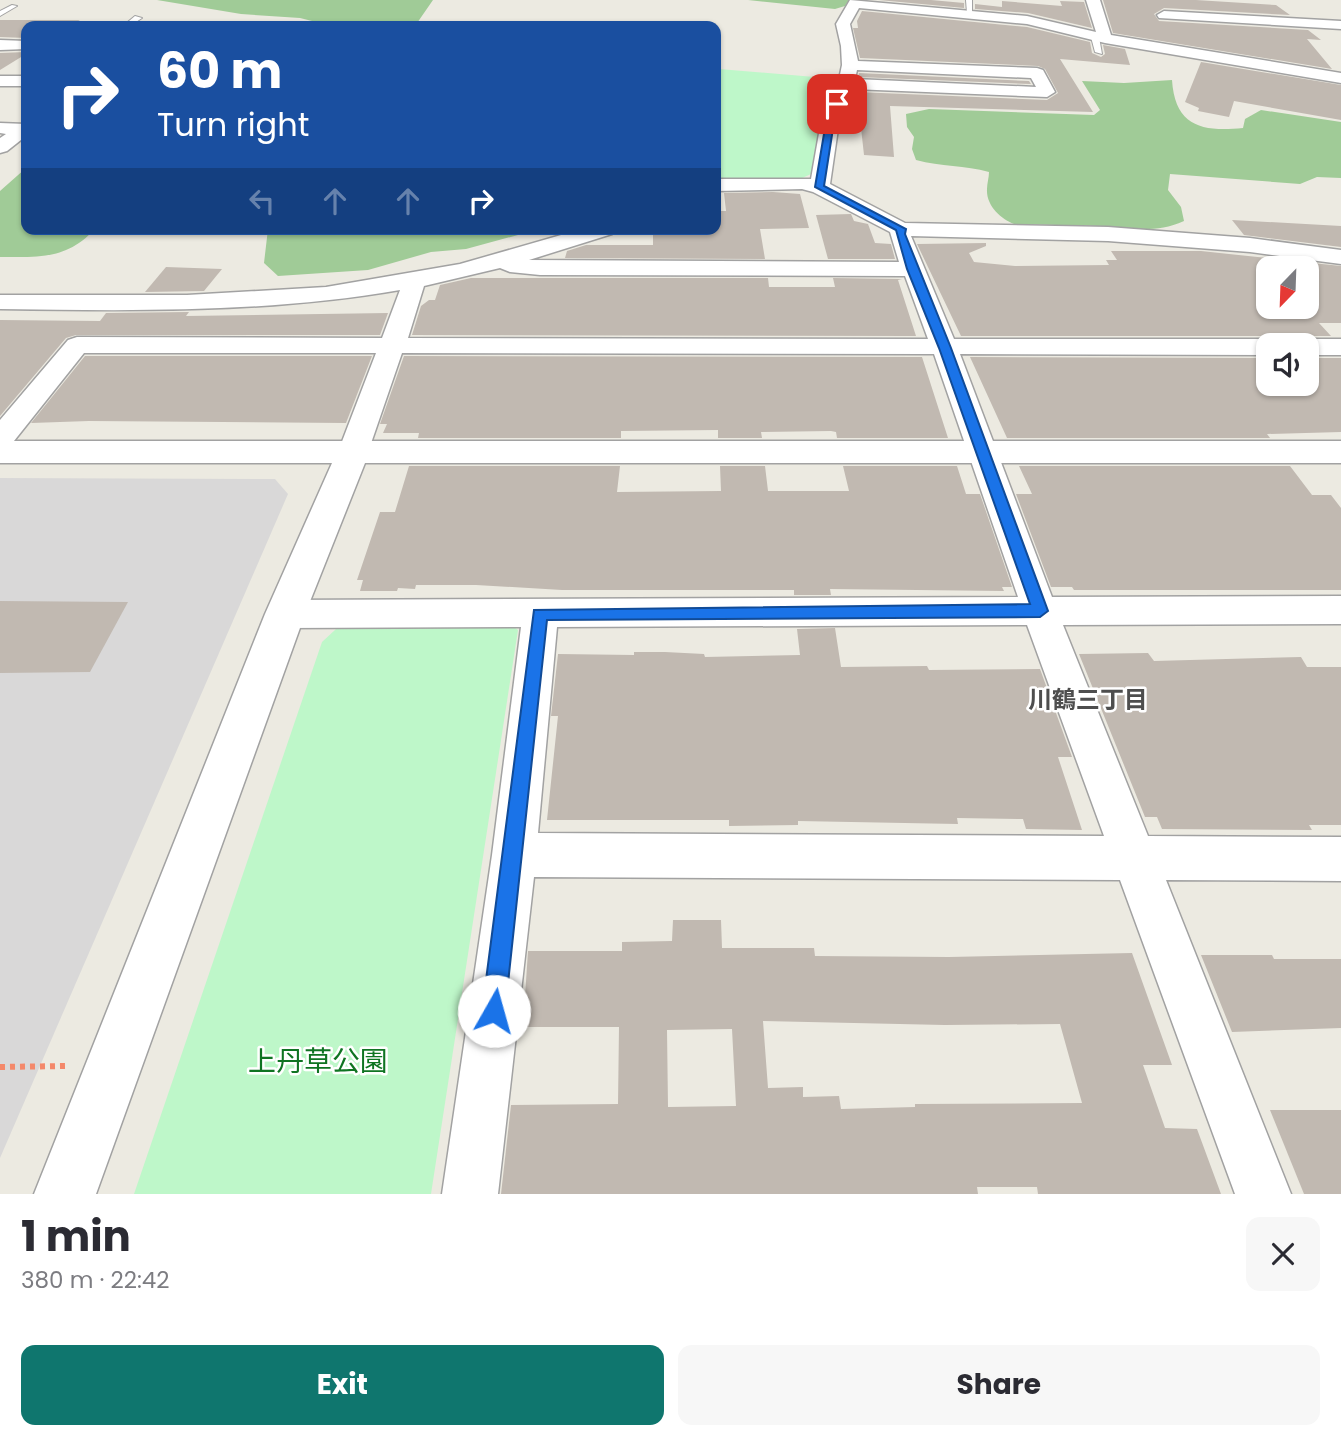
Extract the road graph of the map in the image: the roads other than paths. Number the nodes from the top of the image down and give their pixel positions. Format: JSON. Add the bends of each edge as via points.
{"nodes":[{"id":1,"x":1093,"y":0,"type":"edge"},
{"id":2,"x":1156,"y":0,"type":"edge"},
{"id":3,"x":1225,"y":0,"type":"edge"},
{"id":4,"x":853,"y":5,"type":"edge"},
{"id":5,"x":14,"y":6,"type":"dead end"},
{"id":6,"x":969,"y":6,"type":"edge"},
{"id":7,"x":1302,"y":8,"type":"dead end"},
{"id":8,"x":0,"y":13,"type":"edge"},
{"id":9,"x":138,"y":18,"type":"dead end"},
{"id":10,"x":1243,"y":19,"type":"junction"},
{"id":11,"x":134,"y":21,"type":"edge"},
{"id":12,"x":1038,"y":22,"type":"junction"},
{"id":13,"x":1318,"y":23,"type":"junction"},
{"id":14,"x":1341,"y":25,"type":"edge"},
{"id":15,"x":1171,"y":33,"type":"junction"},
{"id":16,"x":1100,"y":43,"type":"junction"},
{"id":17,"x":0,"y":45,"type":"edge"},
{"id":18,"x":21,"y":46,"type":"edge"},
{"id":19,"x":850,"y":65,"type":"junction"},
{"id":20,"x":1341,"y":78,"type":"edge"},
{"id":21,"x":0,"y":81,"type":"edge"},
{"id":22,"x":21,"y":81,"type":"edge"},
{"id":23,"x":846,"y":84,"type":"junction"},
{"id":24,"x":0,"y":128,"type":"edge"},
{"id":25,"x":21,"y":130,"type":"edge"},
{"id":26,"x":21,"y":132,"type":"edge"},
{"id":27,"x":0,"y":148,"type":"edge"},
{"id":28,"x":721,"y":185,"type":"edge"},
{"id":29,"x":820,"y":187,"type":"junction"},
{"id":30,"x":901,"y":229,"type":"junction"},
{"id":31,"x":584,"y":235,"type":"edge"},
{"id":32,"x":1341,"y":257,"type":"edge"},
{"id":33,"x":495,"y":261,"type":"junction"},
{"id":34,"x":912,"y":269,"type":"junction"},
{"id":35,"x":413,"y":281,"type":"junction"},
{"id":36,"x":0,"y":302,"type":"edge"},
{"id":37,"x":1256,"y":347,"type":"edge"},
{"id":38,"x":1319,"y":347,"type":"edge"},
{"id":39,"x":1341,"y":347,"type":"edge"},
{"id":40,"x":393,"y":348,"type":"junction"},
{"id":41,"x":945,"y":348,"type":"junction"},
{"id":42,"x":0,"y":439,"type":"edge"},
{"id":43,"x":982,"y":450,"type":"junction"},
{"id":44,"x":0,"y":452,"type":"edge"},
{"id":45,"x":353,"y":452,"type":"junction"},
{"id":46,"x":1341,"y":452,"type":"edge"},
{"id":47,"x":1341,"y":610,"type":"edge"},
{"id":48,"x":1040,"y":611,"type":"junction"},
{"id":49,"x":285,"y":614,"type":"junction"},
{"id":50,"x":540,"y":614,"type":"junction"},
{"id":51,"x":513,"y":855,"type":"junction"},
{"id":52,"x":1134,"y":856,"type":"junction"},
{"id":53,"x":1341,"y":859,"type":"edge"},
{"id":54,"x":65,"y":1194,"type":"edge"},
{"id":55,"x":470,"y":1194,"type":"edge"},
{"id":56,"x":1263,"y":1194,"type":"edge"}],
"edges":[{"from":1,"to":16,"type":"street"},
{"from":2,"to":15,"type":"street"},
{"from":3,"to":10,"type":"street"},
{"from":4,"to":6,"type":"street"},
{"from":4,"to":12,"type":"street","via":[[1032,31]]},
{"from":4,"to":19,"type":"street","via":[[844,24]]},
{"from":5,"to":8,"type":"lane"},
{"from":6,"to":12,"type":"street"},
{"from":7,"to":13,"type":"street"},
{"from":9,"to":11,"type":"lane"},
{"from":10,"to":13,"type":"street"},
{"from":10,"to":15,"type":"street"},
{"from":12,"to":16,"type":"street"},
{"from":13,"to":14,"type":"street"},
{"from":15,"to":16,"type":"street"},
{"from":15,"to":20,"type":"street"},
{"from":17,"to":18,"type":"street"},
{"from":19,"to":23,"type":"street"},
{"from":19,"to":23,"type":"street","via":[[1037,73],[1047,92]]},
{"from":21,"to":22,"type":"street"},
{"from":23,"to":29,"type":"street","via":[[830,122]]},
{"from":24,"to":25,"type":"street"},
{"from":26,"to":27,"type":"street"},
{"from":28,"to":29,"type":"street","via":[[802,183]]},
{"from":29,"to":30,"type":"street"},
{"from":30,"to":32,"type":"street","via":[[1108,234]]},
{"from":30,"to":34,"type":"street"},
{"from":31,"to":33,"type":"street"},
{"from":33,"to":34,"type":"street","via":[[540,268]]},
{"from":33,"to":35,"type":"street"},
{"from":34,"to":41,"type":"street"},
{"from":35,"to":36,"type":"street","via":[[237,300]]},
{"from":35,"to":40,"type":"street"},
{"from":37,"to":41,"type":"street"},
{"from":38,"to":39,"type":"street"},
{"from":40,"to":41,"type":"street"},
{"from":40,"to":42,"type":"street","via":[[76,345]]},
{"from":40,"to":45,"type":"street"},
{"from":41,"to":43,"type":"street"},
{"from":43,"to":45,"type":"street"},
{"from":43,"to":46,"type":"street"},
{"from":43,"to":48,"type":"street"},
{"from":44,"to":45,"type":"street"},
{"from":45,"to":49,"type":"street"},
{"from":47,"to":48,"type":"street"},
{"from":48,"to":50,"type":"street"},
{"from":48,"to":52,"type":"street"},
{"from":49,"to":50,"type":"street"},
{"from":49,"to":54,"type":"street"},
{"from":50,"to":51,"type":"street"},
{"from":51,"to":52,"type":"street"},
{"from":51,"to":55,"type":"street"},
{"from":52,"to":53,"type":"street"},
{"from":52,"to":56,"type":"street"}]}
